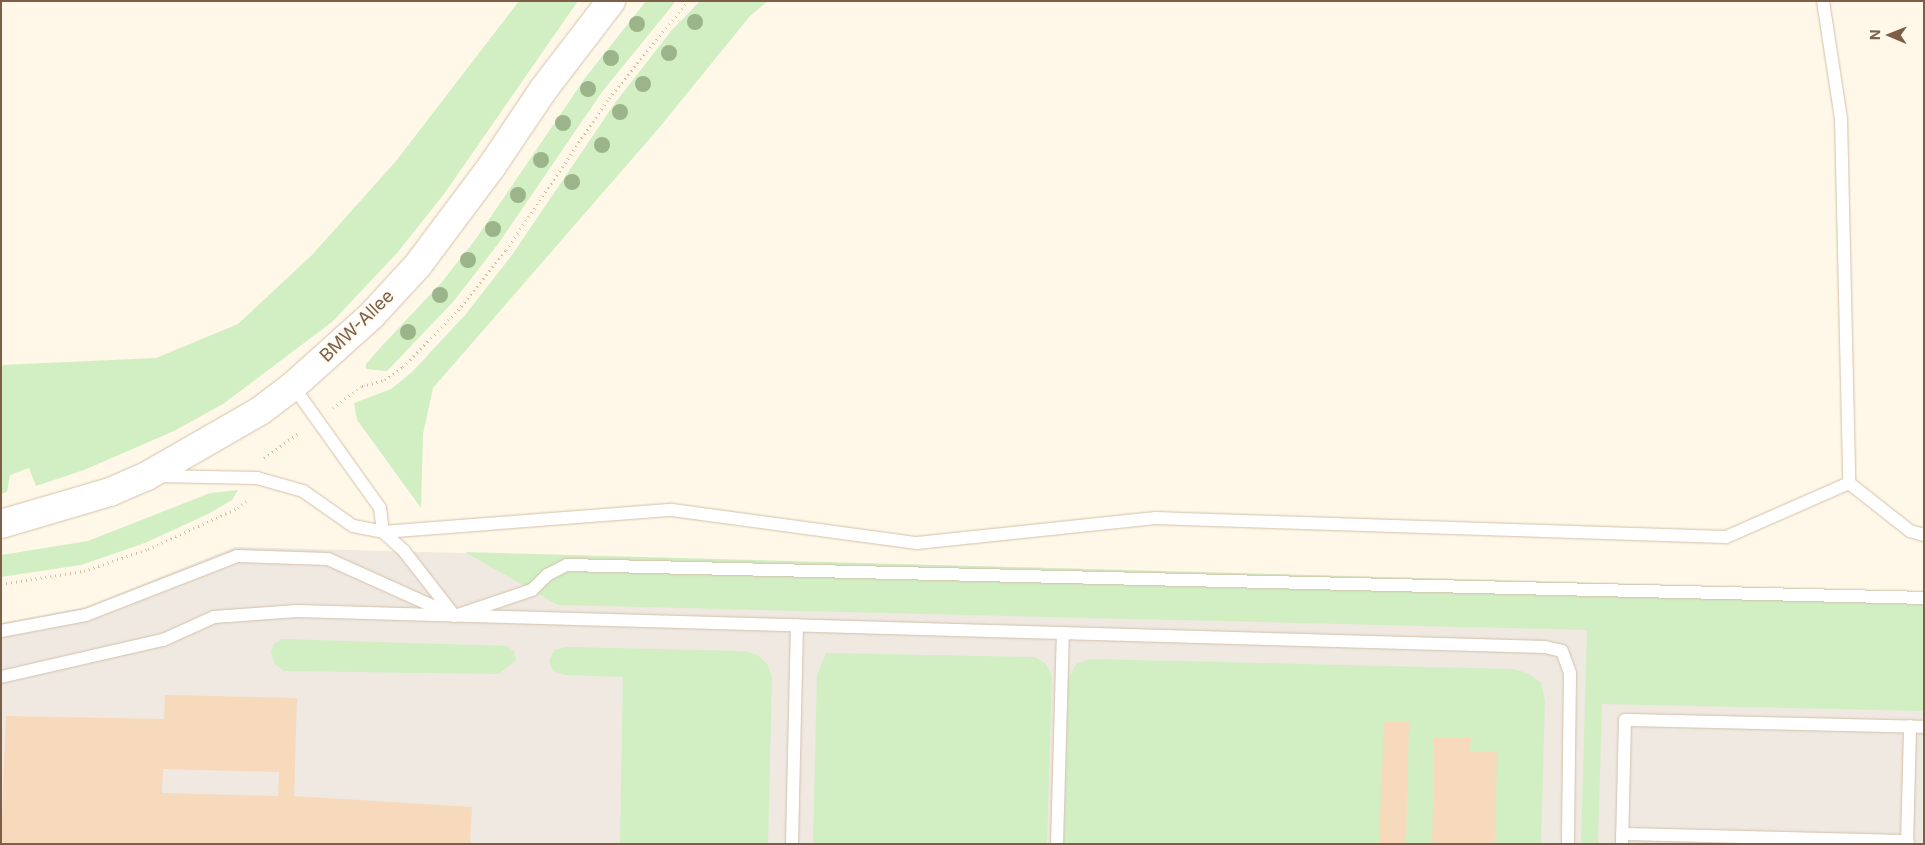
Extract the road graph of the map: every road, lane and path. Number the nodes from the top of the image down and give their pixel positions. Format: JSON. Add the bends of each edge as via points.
{"nodes":[{"id":1,"x":611,"y":1,"type":"edge"},
{"id":2,"x":1823,"y":1,"type":"edge"},
{"id":3,"x":293,"y":386,"type":"junction"},
{"id":4,"x":147,"y":476,"type":"junction"},
{"id":5,"x":1849,"y":483,"type":"junction"},
{"id":6,"x":1,"y":524,"type":"edge"},
{"id":7,"x":383,"y":532,"type":"junction"},
{"id":8,"x":1924,"y":535,"type":"edge"},
{"id":9,"x":1924,"y":598,"type":"edge"},
{"id":10,"x":455,"y":616,"type":"junction"},
{"id":11,"x":796,"y":625,"type":"junction"},
{"id":12,"x":1,"y":631,"type":"edge"},
{"id":13,"x":1063,"y":633,"type":"junction"},
{"id":14,"x":1,"y":677,"type":"edge"},
{"id":15,"x":1910,"y":726,"type":"junction"},
{"id":16,"x":1924,"y":726,"type":"edge"},
{"id":17,"x":1622,"y":839,"type":"edge"},
{"id":18,"x":1908,"y":843,"type":"edge"},
{"id":19,"x":792,"y":844,"type":"edge"},
{"id":20,"x":1057,"y":844,"type":"edge"},
{"id":21,"x":1568,"y":844,"type":"edge"}],
"edges":[{"from":1,"to":3,"type":"main road","name":"BMW-Allee","via":[[543,90],[418,266],[372,315]]},
{"from":2,"to":5,"type":"lane","via":[[1841,118]]},
{"from":3,"to":4,"type":"main road","name":"BMW-Allee","via":[[260,411]]},
{"from":3,"to":7,"type":"lane","via":[[380,508]]},
{"from":4,"to":6,"type":"main road","name":"BMW-Allee","via":[[68,506]]},
{"from":4,"to":7,"type":"lane","via":[[257,478],[303,491],[353,526]]},
{"from":5,"to":7,"type":"lane","via":[[1726,537],[1156,518],[917,543],[672,510]]},
{"from":5,"to":8,"type":"lane","via":[[1910,531]]},
{"from":7,"to":10,"type":"lane","via":[[404,551]]},
{"from":9,"to":10,"type":"lane","via":[[567,565],[547,575],[532,590]]},
{"from":10,"to":11,"type":"lane"},
{"from":10,"to":12,"type":"lane","via":[[328,559],[237,556],[86,615]]},
{"from":10,"to":14,"type":"lane","via":[[297,612],[214,617],[163,640]]},
{"from":11,"to":13,"type":"lane"},
{"from":11,"to":19,"type":"lane"},
{"from":13,"to":20,"type":"lane"},
{"from":13,"to":21,"type":"lane","via":[[1545,647],[1562,652],[1570,673]]},
{"from":15,"to":16,"type":"lane"},
{"from":15,"to":17,"type":"lane","via":[[1625,720]]},
{"from":15,"to":18,"type":"lane"},
{"from":17,"to":18,"type":"lane"}]}
